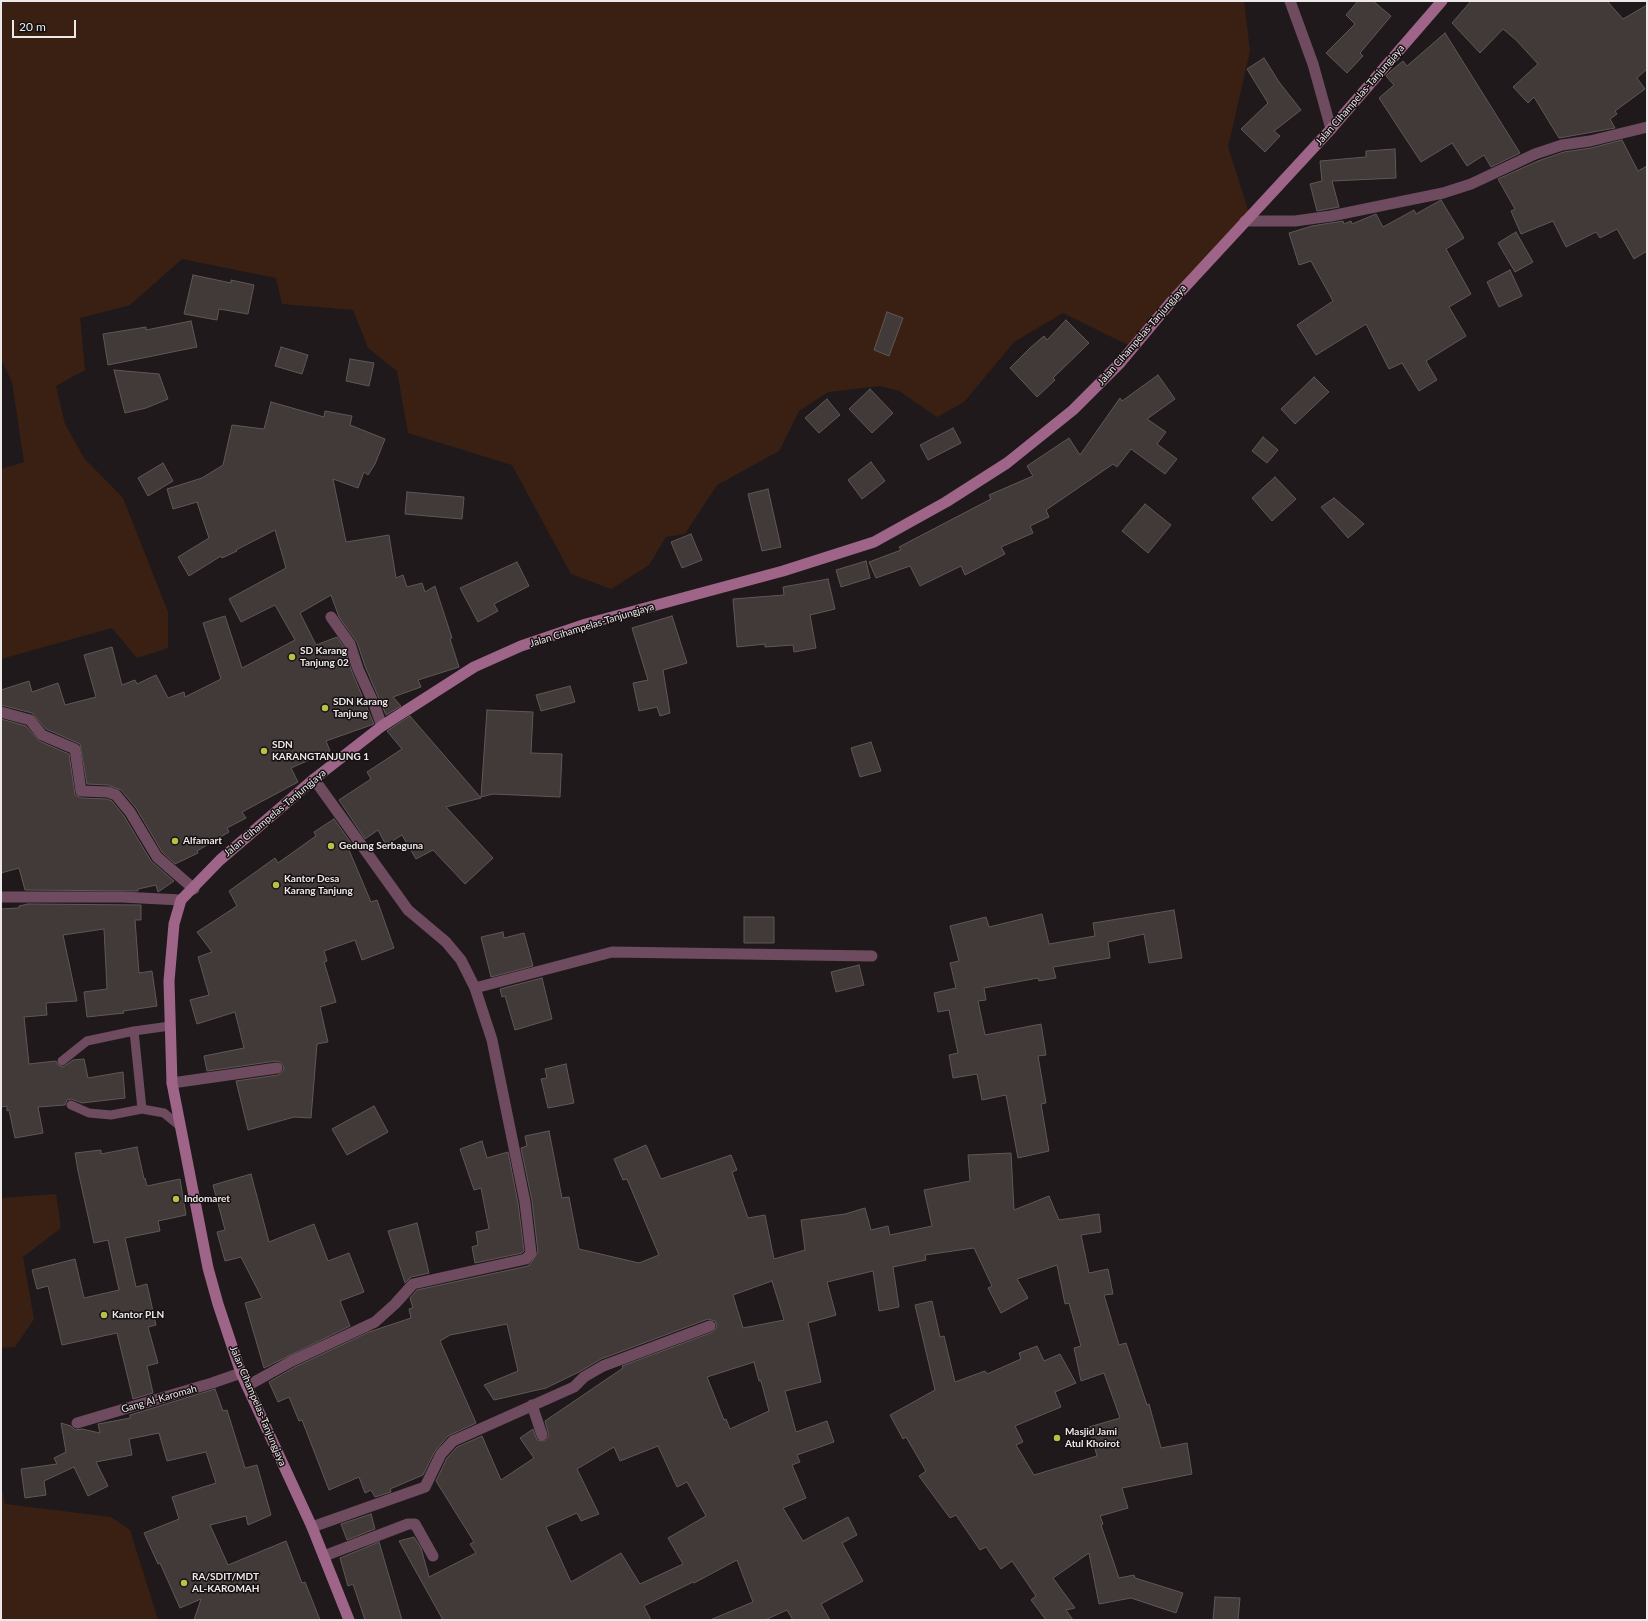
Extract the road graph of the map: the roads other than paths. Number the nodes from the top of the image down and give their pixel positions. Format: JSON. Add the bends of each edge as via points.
{"nodes":[{"id":1,"x":1290,"y":1,"type":"edge"},
{"id":2,"x":1442,"y":1,"type":"edge"},
{"id":3,"x":1647,"y":127,"type":"edge"},
{"id":4,"x":1331,"y":129,"type":"junction"},
{"id":5,"x":1244,"y":221,"type":"junction"},
{"id":6,"x":331,"y":617,"type":"dead end"},
{"id":7,"x":1,"y":712,"type":"edge"},
{"id":8,"x":382,"y":726,"type":"junction"},
{"id":9,"x":314,"y":779,"type":"junction"},
{"id":10,"x":194,"y":888,"type":"junction"},
{"id":11,"x":1,"y":897,"type":"edge"},
{"id":12,"x":182,"y":900,"type":"junction"},
{"id":13,"x":872,"y":956,"type":"dead end"},
{"id":14,"x":475,"y":988,"type":"junction"},
{"id":15,"x":170,"y":1026,"type":"junction"},
{"id":16,"x":134,"y":1031,"type":"junction"},
{"id":17,"x":62,"y":1061,"type":"dead end"},
{"id":18,"x":277,"y":1068,"type":"dead end"},
{"id":19,"x":172,"y":1082,"type":"junction"},
{"id":20,"x":71,"y":1105,"type":"dead end"},
{"id":21,"x":142,"y":1109,"type":"junction"},
{"id":22,"x":181,"y":1127,"type":"junction"},
{"id":23,"x":710,"y":1326,"type":"dead end"},
{"id":24,"x":241,"y":1372,"type":"junction"},
{"id":25,"x":247,"y":1386,"type":"junction"},
{"id":26,"x":532,"y":1405,"type":"junction"},
{"id":27,"x":77,"y":1423,"type":"dead end"},
{"id":28,"x":542,"y":1435,"type":"dead end"},
{"id":29,"x":312,"y":1527,"type":"junction"},
{"id":30,"x":324,"y":1556,"type":"junction"},
{"id":31,"x":433,"y":1556,"type":"dead end"},
{"id":32,"x":349,"y":1620,"type":"edge"}],
"edges":[{"from":1,"to":4,"type":"street","via":[[1313,64]]},
{"from":2,"to":4,"type":"main road","name":"Jalan Cihampelas-Tanjungjaya"},
{"from":3,"to":5,"type":"street","via":[[1562,145],[1535,154],[1472,184],[1443,192],[1332,216],[1295,221]]},
{"from":4,"to":5,"type":"main road","name":"Jalan Cihampelas-Tanjungjaya"},
{"from":5,"to":8,"type":"main road","name":"Jalan Cihampelas-Tanjungjaya","via":[[1120,363],[1073,410],[1007,463],[946,502],[874,542],[783,571],[586,624],[521,646],[474,666]]},
{"from":6,"to":8,"type":"street","via":[[350,644]]},
{"from":7,"to":10,"type":"street","via":[[30,720],[42,734],[75,749],[82,791],[108,792],[116,795],[130,812],[157,857]]},
{"from":8,"to":9,"type":"main road","name":"Jalan Cihampelas-Tanjungjaya"},
{"from":9,"to":10,"type":"main road","name":"Jalan Cihampelas-Tanjungjaya","via":[[220,860]]},
{"from":9,"to":14,"type":"street","via":[[408,910],[446,942],[461,960]]},
{"from":10,"to":12,"type":"main road","name":"Jalan Cihampelas-Tanjungjaya"},
{"from":11,"to":12,"type":"street","via":[[122,897]]},
{"from":12,"to":15,"type":"main road","name":"Jalan Cihampelas-Tanjungjaya","via":[[174,924],[169,982]]},
{"from":13,"to":14,"type":"street","via":[[612,952]]},
{"from":14,"to":25,"type":"street","via":[[492,1040],[526,1202],[531,1253],[526,1259],[413,1284],[375,1322],[292,1361]]},
{"from":15,"to":16,"type":"lane"},
{"from":15,"to":19,"type":"main road","name":"Jalan Cihampelas-Tanjungjaya"},
{"from":16,"to":17,"type":"lane","via":[[87,1041]]},
{"from":16,"to":21,"type":"lane"},
{"from":18,"to":19,"type":"street"},
{"from":19,"to":22,"type":"main road","name":"Jalan Cihampelas-Tanjungjaya"},
{"from":20,"to":21,"type":"lane","via":[[89,1113],[111,1115]]},
{"from":21,"to":22,"type":"lane","via":[[164,1113]]},
{"from":22,"to":24,"type":"main road","name":"Jalan Cihampelas-Tanjungjaya","via":[[208,1268]]},
{"from":23,"to":26,"type":"street","via":[[603,1366],[584,1377],[574,1388]]},
{"from":24,"to":25,"type":"main road","name":"Jalan Cihampelas-Tanjungjaya"},
{"from":24,"to":27,"type":"street","name":"Gang Al-Karomah"},
{"from":25,"to":29,"type":"main road","name":"Jalan Cihampelas-Tanjungjaya"},
{"from":26,"to":28,"type":"street"},
{"from":26,"to":29,"type":"street","via":[[446,1446],[425,1486]]},
{"from":29,"to":30,"type":"main road","name":"Jalan Cihampelas-Tanjungjaya"},
{"from":30,"to":31,"type":"street","via":[[408,1524],[415,1524]]},
{"from":30,"to":32,"type":"main road","name":"Jalan Cihampelas-Tanjungjaya"}]}
